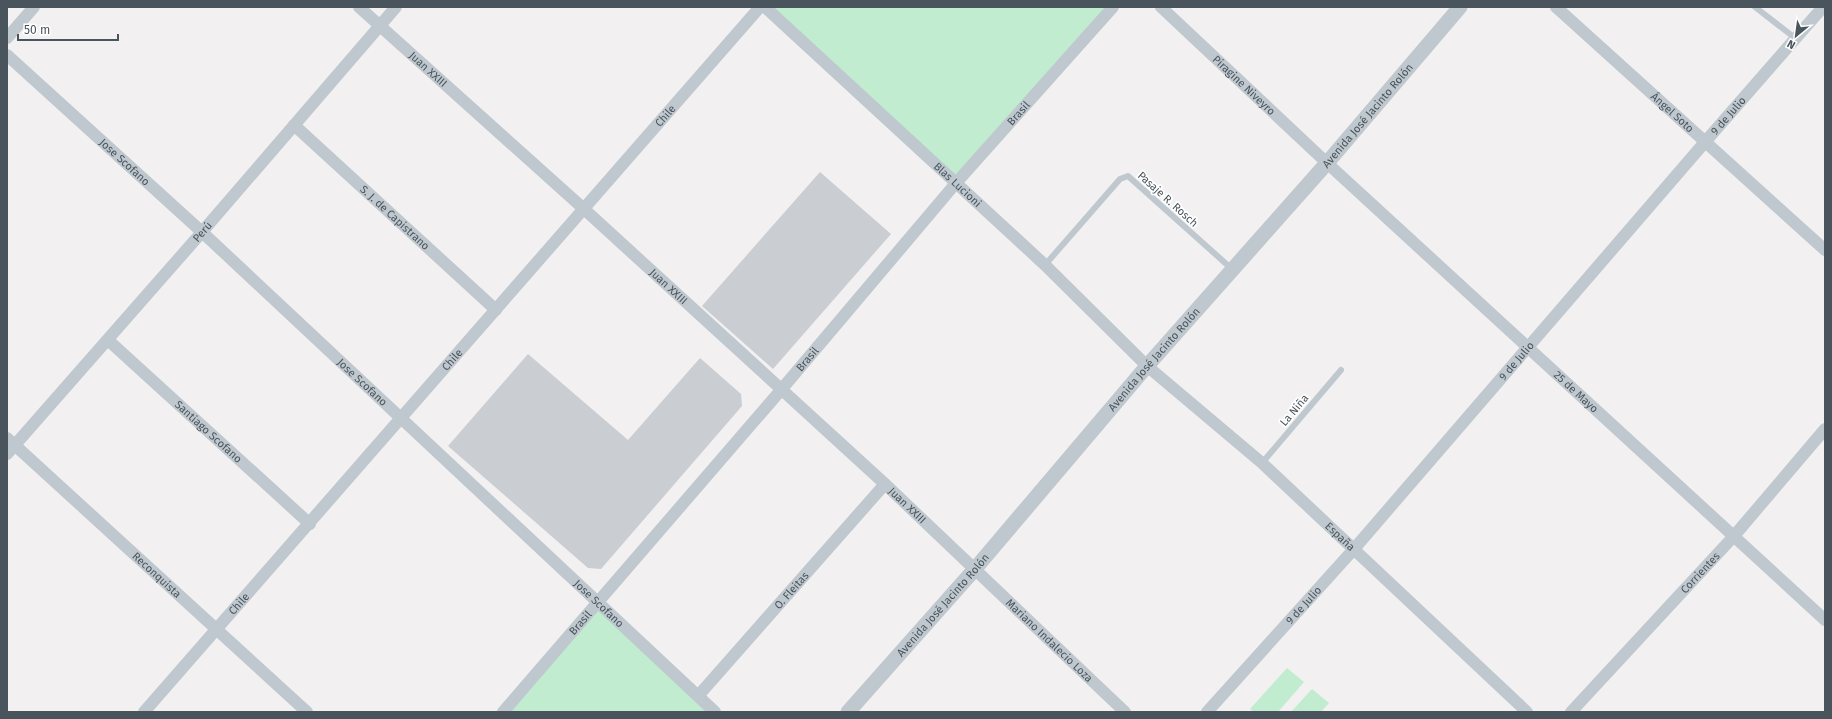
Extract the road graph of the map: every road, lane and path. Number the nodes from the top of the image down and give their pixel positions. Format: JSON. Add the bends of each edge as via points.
{"nodes":[{"id":1,"x":34,"y":7,"type":"edge"},
{"id":2,"x":359,"y":7,"type":"edge"},
{"id":3,"x":396,"y":7,"type":"edge"},
{"id":4,"x":760,"y":7,"type":"edge"},
{"id":5,"x":765,"y":7,"type":"edge"},
{"id":6,"x":1113,"y":7,"type":"edge"},
{"id":7,"x":1161,"y":7,"type":"edge"},
{"id":8,"x":1460,"y":7,"type":"edge"},
{"id":9,"x":1556,"y":7,"type":"edge"},
{"id":10,"x":1755,"y":7,"type":"edge"},
{"id":11,"x":1823,"y":7,"type":"edge"},
{"id":12,"x":380,"y":26,"type":"junction"},
{"id":13,"x":7,"y":38,"type":"edge"},
{"id":14,"x":1795,"y":38,"type":"junction"},
{"id":15,"x":7,"y":55,"type":"edge"},
{"id":16,"x":294,"y":125,"type":"junction"},
{"id":17,"x":1705,"y":142,"type":"junction"},
{"id":18,"x":1327,"y":163,"type":"junction"},
{"id":19,"x":956,"y":183,"type":"junction"},
{"id":20,"x":584,"y":209,"type":"junction"},
{"id":21,"x":202,"y":232,"type":"junction"},
{"id":22,"x":1825,"y":250,"type":"edge"},
{"id":23,"x":1045,"y":265,"type":"junction"},
{"id":24,"x":1233,"y":270,"type":"junction"},
{"id":25,"x":496,"y":310,"type":"junction"},
{"id":26,"x":108,"y":340,"type":"junction"},
{"id":27,"x":1527,"y":348,"type":"junction"},
{"id":28,"x":1147,"y":366,"type":"junction"},
{"id":29,"x":1341,"y":370,"type":"dead end"},
{"id":30,"x":781,"y":390,"type":"junction"},
{"id":31,"x":402,"y":418,"type":"junction"},
{"id":32,"x":1825,"y":429,"type":"edge"},
{"id":33,"x":10,"y":445,"type":"edge"},
{"id":34,"x":1262,"y":464,"type":"junction"},
{"id":35,"x":885,"y":484,"type":"junction"},
{"id":36,"x":310,"y":524,"type":"junction"},
{"id":37,"x":1734,"y":536,"type":"junction"},
{"id":38,"x":1354,"y":550,"type":"junction"},
{"id":39,"x":974,"y":570,"type":"junction"},
{"id":40,"x":598,"y":602,"type":"junction"},
{"id":41,"x":1825,"y":620,"type":"edge"},
{"id":42,"x":217,"y":630,"type":"junction"},
{"id":43,"x":698,"y":696,"type":"junction"},
{"id":44,"x":144,"y":712,"type":"edge"},
{"id":45,"x":307,"y":712,"type":"edge"},
{"id":46,"x":503,"y":712,"type":"edge"},
{"id":47,"x":714,"y":712,"type":"edge"},
{"id":48,"x":848,"y":712,"type":"edge"},
{"id":49,"x":1125,"y":712,"type":"edge"},
{"id":50,"x":1207,"y":712,"type":"edge"},
{"id":51,"x":1527,"y":712,"type":"edge"},
{"id":52,"x":1571,"y":712,"type":"edge"}],
"edges":[{"from":1,"to":13,"type":"street"},
{"from":2,"to":12,"type":"street","name":"Juan XXIII"},
{"from":3,"to":12,"type":"street","name":"Perú"},
{"from":4,"to":20,"type":"street","name":"Chile"},
{"from":5,"to":19,"type":"street","name":"Blas Lucioni"},
{"from":6,"to":19,"type":"street","name":"Brasil"},
{"from":7,"to":18,"type":"street","name":"Piragine Niveyro"},
{"from":8,"to":18,"type":"street","name":"Avenida José Jacinto Rolón"},
{"from":9,"to":17,"type":"street","name":"Ángel Soto"},
{"from":10,"to":14,"type":"lane"},
{"from":11,"to":14,"type":"street","name":"9 de Julio"},
{"from":12,"to":16,"type":"street","name":"Perú"},
{"from":12,"to":20,"type":"street","name":"Juan XXIII"},
{"from":14,"to":17,"type":"street","name":"9 de Julio"},
{"from":15,"to":21,"type":"street","name":"Jose Scofano"},
{"from":16,"to":21,"type":"street","name":"Perú"},
{"from":16,"to":25,"type":"street","name":"S. J. de Capistrano"},
{"from":17,"to":22,"type":"street","name":"Ángel Soto"},
{"from":17,"to":27,"type":"street","name":"9 de Julio"},
{"from":18,"to":24,"type":"street","name":"Avenida José Jacinto Rolón"},
{"from":18,"to":27,"type":"street","name":"25 de Mayo"},
{"from":19,"to":23,"type":"street","name":"Blas Lucioni"},
{"from":19,"to":30,"type":"street","name":"Brasil"},
{"from":20,"to":25,"type":"street","name":"Chile"},
{"from":20,"to":30,"type":"street","name":"Juan XXIII"},
{"from":21,"to":26,"type":"street","name":"Perú"},
{"from":21,"to":31,"type":"street","name":"Jose Scofano"},
{"from":23,"to":24,"type":"lane","name":"Pasaje R. Rosch","via":[[1120,179],[1128,176]]},
{"from":23,"to":28,"type":"street","name":"Blas Lucioni"},
{"from":24,"to":28,"type":"street","name":"Avenida José Jacinto Rolón"},
{"from":25,"to":31,"type":"street","name":"Chile"},
{"from":26,"to":33,"type":"street","name":"Perú"},
{"from":26,"to":36,"type":"street","name":"Santiago Scofano"},
{"from":27,"to":37,"type":"street","name":"25 de Mayo"},
{"from":27,"to":38,"type":"street","name":"9 de Julio"},
{"from":28,"to":34,"type":"street","name":"España"},
{"from":28,"to":39,"type":"street","name":"Avenida José Jacinto Rolón"},
{"from":29,"to":34,"type":"lane","name":"La Niña"},
{"from":30,"to":35,"type":"street","name":"Juan XXIII"},
{"from":30,"to":40,"type":"street","name":"Brasil"},
{"from":31,"to":36,"type":"street","name":"Chile"},
{"from":31,"to":40,"type":"street","name":"Jose Scofano"},
{"from":32,"to":37,"type":"street","name":"Corrientes"},
{"from":33,"to":42,"type":"street","name":"Reconquista"},
{"from":34,"to":38,"type":"street","name":"España"},
{"from":35,"to":39,"type":"street","name":"Juan XXIII"},
{"from":35,"to":43,"type":"street","name":"O. Fleitas"},
{"from":36,"to":42,"type":"street","name":"Chile"},
{"from":37,"to":41,"type":"street","name":"25 de Mayo"},
{"from":37,"to":52,"type":"street","name":"Corrientes"},
{"from":38,"to":50,"type":"street","name":"9 de Julio"},
{"from":38,"to":51,"type":"street","name":"España"},
{"from":39,"to":48,"type":"street","name":"Avenida José Jacinto Rolón"},
{"from":39,"to":49,"type":"street","name":"Mariano Indalecio Loza"},
{"from":40,"to":43,"type":"street","name":"Jose Scofano"},
{"from":40,"to":46,"type":"street","name":"Brasil"},
{"from":42,"to":44,"type":"street","name":"Chile"},
{"from":42,"to":45,"type":"street","name":"Reconquista"},
{"from":43,"to":47,"type":"street","name":"Jose Scofano"}]}
